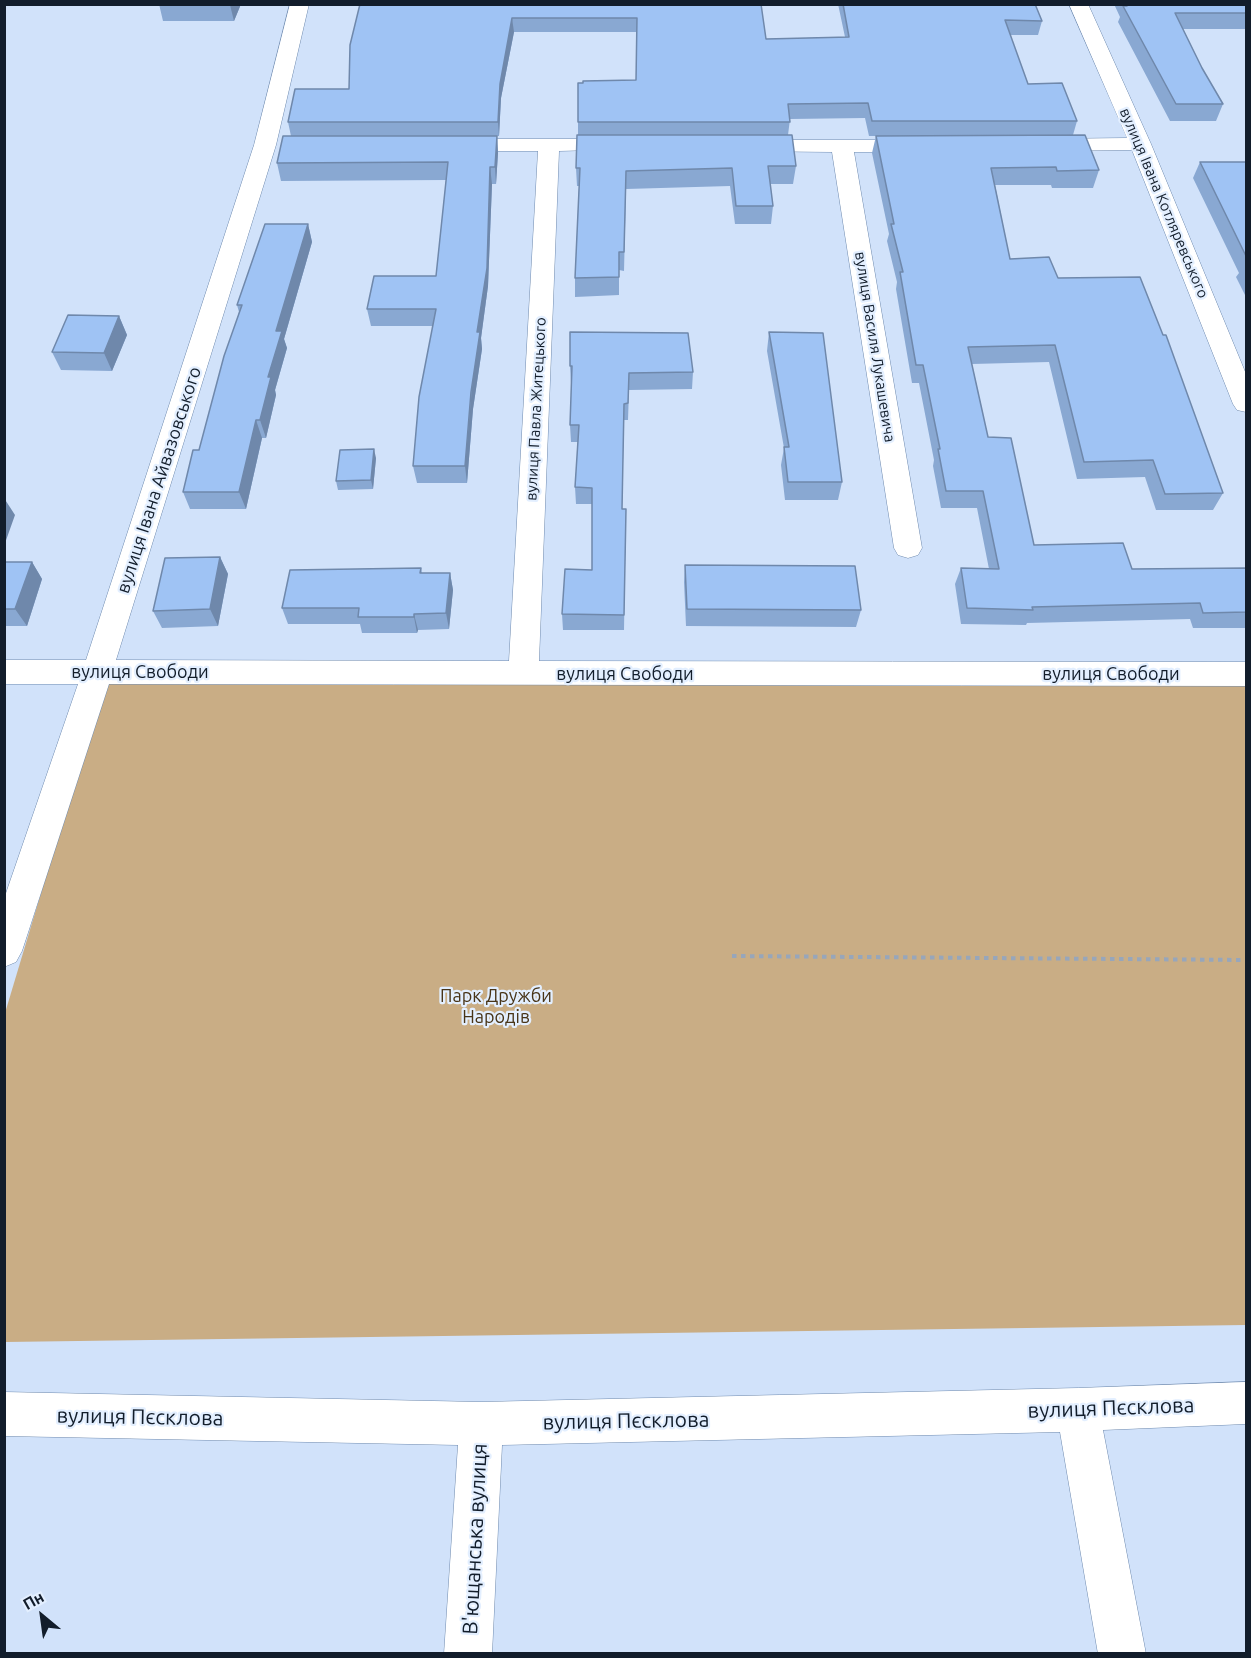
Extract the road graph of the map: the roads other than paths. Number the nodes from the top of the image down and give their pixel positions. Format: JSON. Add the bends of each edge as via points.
{"nodes":[{"id":1,"x":300,"y":4,"type":"edge"},
{"id":2,"x":1078,"y":4,"type":"edge"},
{"id":3,"x":549,"y":144,"type":"junction"},
{"id":4,"x":1140,"y":144,"type":"junction"},
{"id":5,"x":431,"y":145,"type":"edge"},
{"id":6,"x":643,"y":145,"type":"edge"},
{"id":7,"x":1021,"y":145,"type":"edge"},
{"id":8,"x":725,"y":146,"type":"edge"},
{"id":9,"x":842,"y":146,"type":"junction"},
{"id":10,"x":938,"y":146,"type":"edge"},
{"id":11,"x":1246,"y":404,"type":"edge"},
{"id":12,"x":908,"y":548,"type":"dead end"},
{"id":13,"x":98,"y":671,"type":"junction"},
{"id":14,"x":4,"y":672,"type":"edge"},
{"id":15,"x":523,"y":674,"type":"junction"},
{"id":16,"x":1246,"y":674,"type":"edge"},
{"id":17,"x":4,"y":951,"type":"edge"},
{"id":18,"x":1246,"y":1402,"type":"edge"},
{"id":19,"x":1078,"y":1410,"type":"junction"},
{"id":20,"x":4,"y":1414,"type":"edge"},
{"id":21,"x":481,"y":1424,"type":"junction"},
{"id":22,"x":468,"y":1653,"type":"edge"},
{"id":23,"x":1122,"y":1653,"type":"edge"}],
"edges":[{"from":1,"to":13,"type":"street","name":"вулиця Івана Айвазовського","via":[[277,145]]},
{"from":2,"to":4,"type":"street","name":"вулиця Івана Котляревського"},
{"from":3,"to":5,"type":"street"},
{"from":3,"to":6,"type":"street"},
{"from":3,"to":15,"type":"street","name":"вулиця Павла Житецького"},
{"from":4,"to":7,"type":"street"},
{"from":4,"to":11,"type":"street","name":"вулиця Івана Котляревського"},
{"from":8,"to":9,"type":"street"},
{"from":9,"to":10,"type":"street"},
{"from":9,"to":12,"type":"street","name":"вулиця Василя Лукашевича"},
{"from":13,"to":14,"type":"street","name":"вулиця Свободи"},
{"from":13,"to":15,"type":"street","name":"вулиця Свободи"},
{"from":13,"to":17,"type":"street","name":"вулиця Івана Айвазовського"},
{"from":15,"to":16,"type":"street","name":"вулиця Свободи"},
{"from":18,"to":19,"type":"street","name":"вулиця Пєсклова"},
{"from":19,"to":21,"type":"street","name":"вулиця Пєсклова"},
{"from":19,"to":23,"type":"street"},
{"from":20,"to":21,"type":"street","name":"вулиця Пєсклова"},
{"from":21,"to":22,"type":"street","name":"В'ющанська вулиця"}]}
